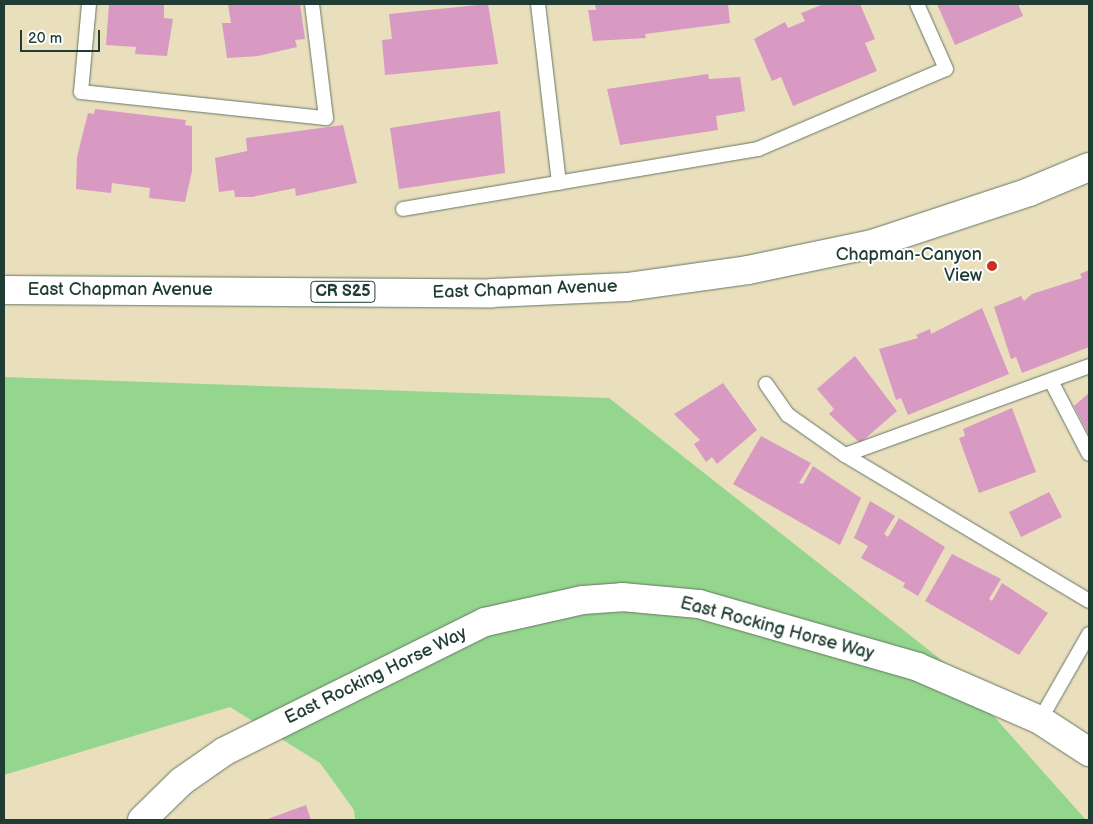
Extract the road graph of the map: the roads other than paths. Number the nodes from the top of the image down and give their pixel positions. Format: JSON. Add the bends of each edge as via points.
{"nodes":[{"id":1,"x":89,"y":4,"type":"edge"},
{"id":2,"x":312,"y":4,"type":"edge"},
{"id":3,"x":538,"y":4,"type":"edge"},
{"id":4,"x":917,"y":4,"type":"edge"},
{"id":5,"x":1089,"y":167,"type":"edge"},
{"id":6,"x":559,"y":183,"type":"junction"},
{"id":7,"x":403,"y":209,"type":"dead end"},
{"id":8,"x":4,"y":290,"type":"edge"},
{"id":9,"x":1089,"y":366,"type":"edge"},
{"id":10,"x":1051,"y":381,"type":"junction"},
{"id":11,"x":766,"y":384,"type":"dead end"},
{"id":12,"x":1089,"y":454,"type":"edge"},
{"id":13,"x":845,"y":455,"type":"junction"},
{"id":14,"x":1089,"y":601,"type":"edge"},
{"id":15,"x":1089,"y":634,"type":"edge"},
{"id":16,"x":1040,"y":720,"type":"junction"},
{"id":17,"x":1089,"y":752,"type":"edge"},
{"id":18,"x":142,"y":820,"type":"edge"}],
"edges":[{"from":1,"to":2,"type":"lane","via":[[81,92],[326,118]]},
{"from":3,"to":6,"type":"lane"},
{"from":4,"to":6,"type":"lane","via":[[946,69],[758,149]]},
{"from":5,"to":8,"type":"main road","name":"East Chapman Avenue","number":"CR S25","via":[[1004,201],[872,244],[748,270],[627,287],[502,293]]},
{"from":6,"to":7,"type":"lane"},
{"from":9,"to":10,"type":"lane"},
{"from":10,"to":12,"type":"lane"},
{"from":10,"to":13,"type":"lane"},
{"from":11,"to":13,"type":"lane","via":[[788,415]]},
{"from":13,"to":14,"type":"lane"},
{"from":15,"to":16,"type":"lane"},
{"from":16,"to":17,"type":"main road","name":"East Rocking Horse Way"},
{"from":16,"to":18,"type":"main road","name":"East Rocking Horse Way","via":[[918,667],[699,604],[622,597],[582,600],[485,622],[225,751],[182,782]]}]}
